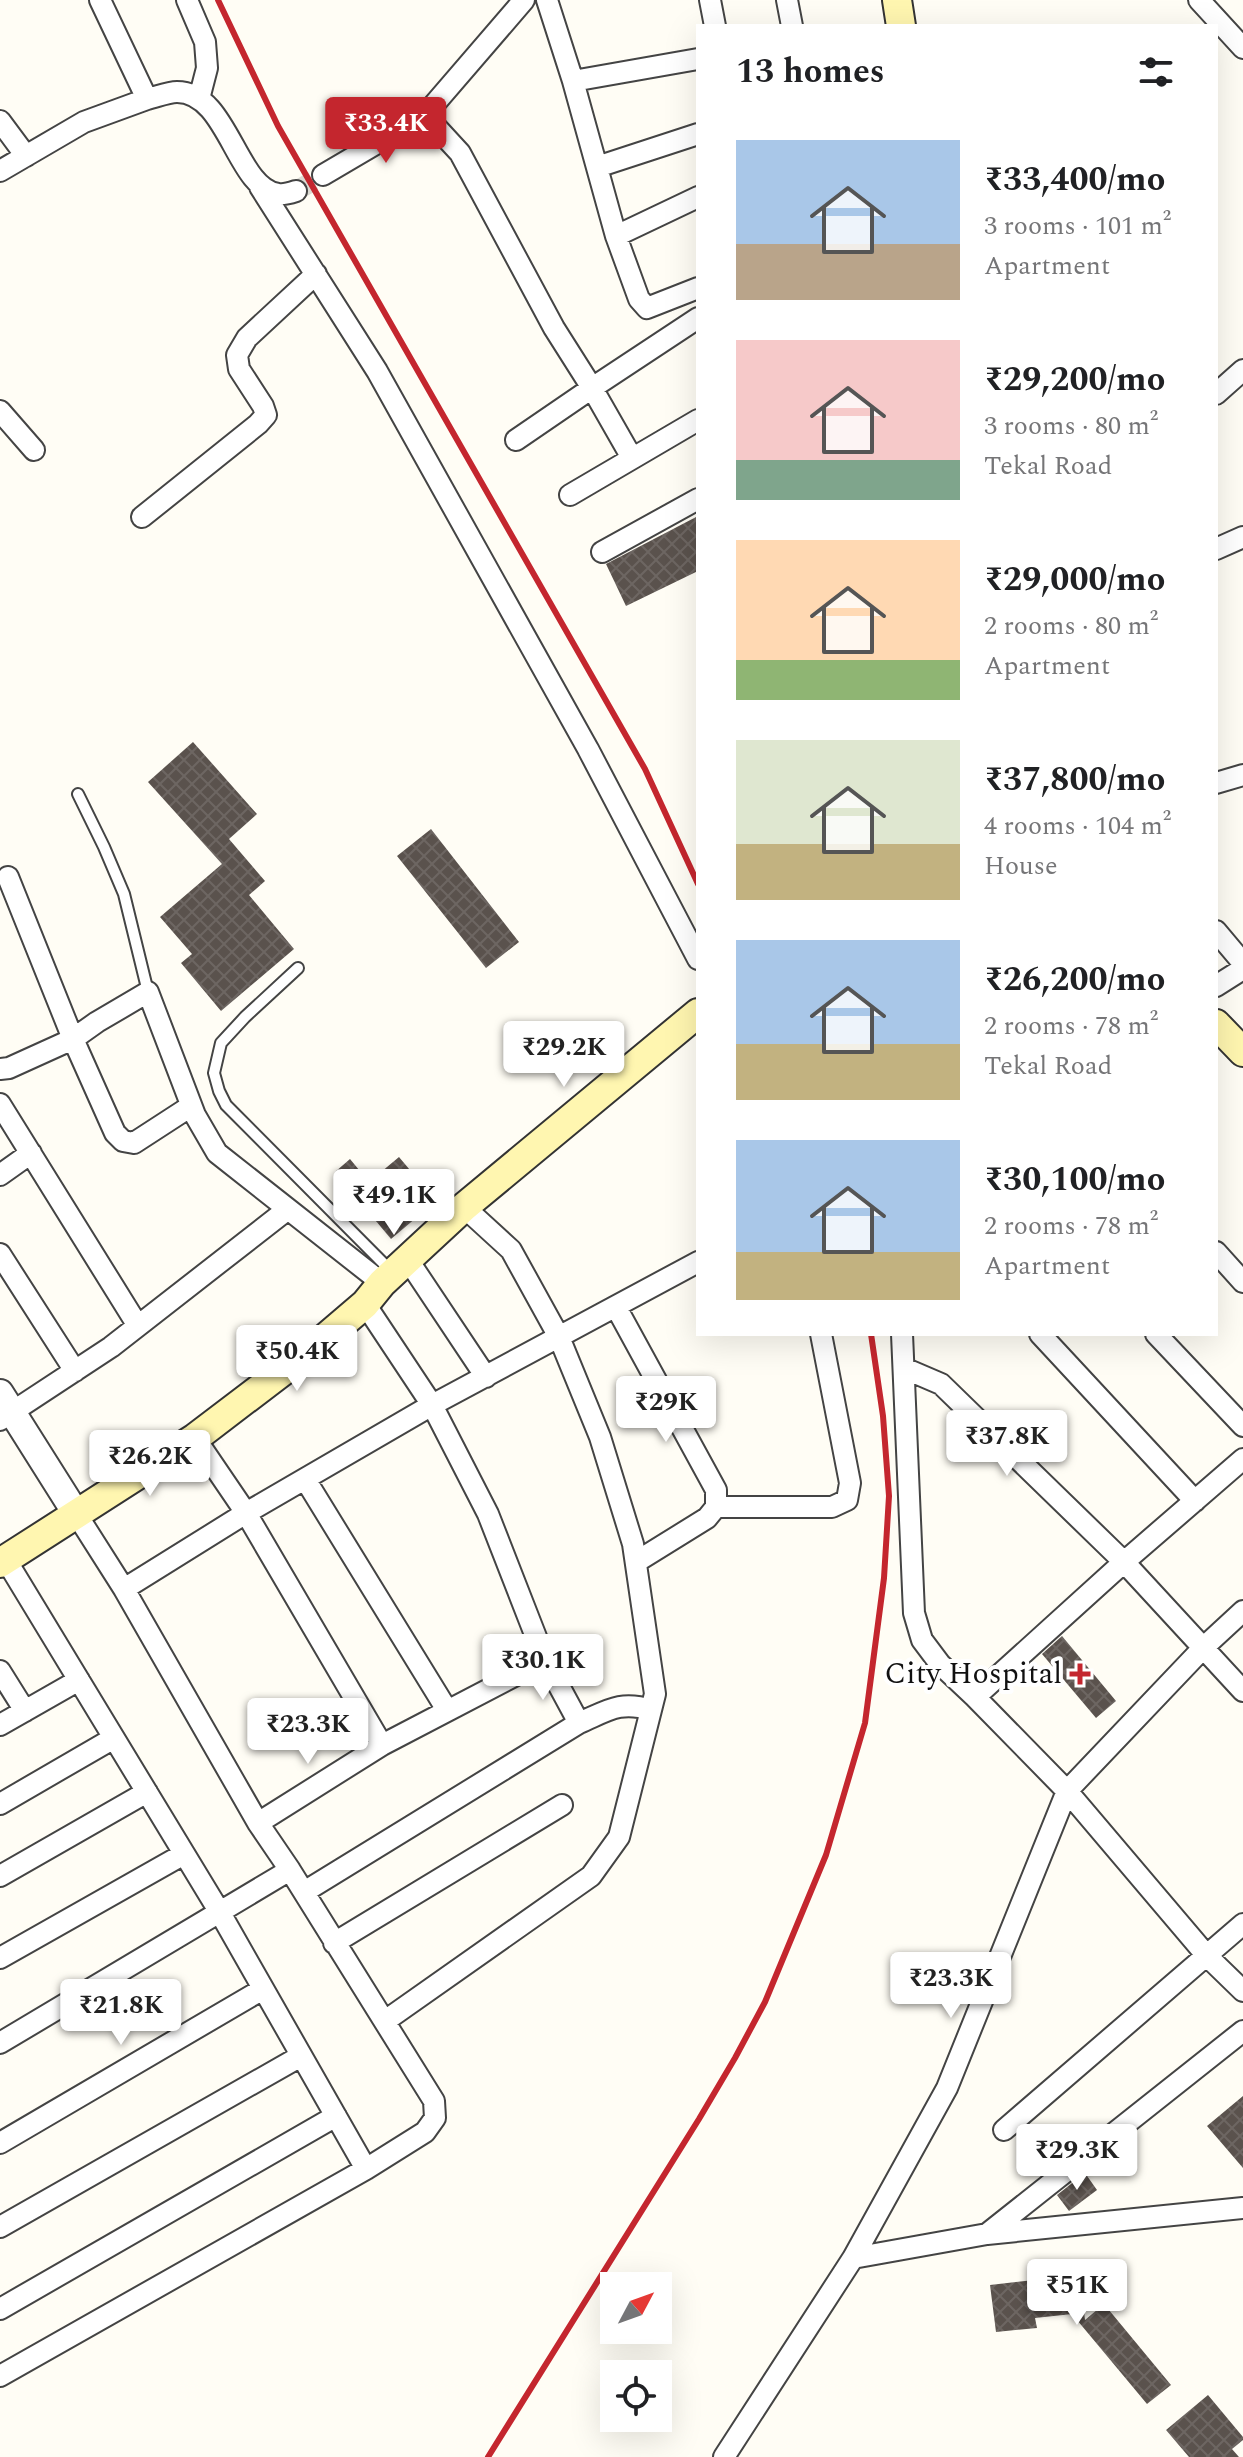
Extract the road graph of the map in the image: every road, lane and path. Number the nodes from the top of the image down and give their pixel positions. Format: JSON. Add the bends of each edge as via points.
{"nodes":[{"id":1,"x":100,"y":0,"type":"edge"},
{"id":2,"x":187,"y":0,"type":"edge"},
{"id":3,"x":524,"y":0,"type":"edge"},
{"id":4,"x":547,"y":0,"type":"edge"},
{"id":5,"x":710,"y":0,"type":"edge"},
{"id":6,"x":787,"y":0,"type":"edge"},
{"id":7,"x":897,"y":0,"type":"edge"},
{"id":8,"x":1199,"y":0,"type":"edge"},
{"id":9,"x":715,"y":24,"type":"edge"},
{"id":10,"x":792,"y":24,"type":"edge"},
{"id":11,"x":901,"y":24,"type":"edge"},
{"id":12,"x":1243,"y":48,"type":"edge"},
{"id":13,"x":696,"y":59,"type":"edge"},
{"id":14,"x":573,"y":81,"type":"junction"},
{"id":15,"x":147,"y":99,"type":"junction"},
{"id":16,"x":199,"y":99,"type":"junction"},
{"id":17,"x":425,"y":115,"type":"junction"},
{"id":18,"x":0,"y":121,"type":"edge"},
{"id":19,"x":696,"y":135,"type":"edge"},
{"id":20,"x":26,"y":156,"type":"junction"},
{"id":21,"x":597,"y":167,"type":"junction"},
{"id":22,"x":0,"y":171,"type":"edge"},
{"id":23,"x":323,"y":175,"type":"tunnel mouth"},
{"id":24,"x":260,"y":187,"type":"junction"},
{"id":25,"x":296,"y":191,"type":"tunnel mouth"},
{"id":26,"x":696,"y":198,"type":"edge"},
{"id":27,"x":616,"y":236,"type":"junction"},
{"id":28,"x":316,"y":274,"type":"junction"},
{"id":29,"x":696,"y":289,"type":"edge"},
{"id":30,"x":696,"y":319,"type":"edge"},
{"id":31,"x":1243,"y":370,"type":"edge"},
{"id":32,"x":592,"y":388,"type":"junction"},
{"id":33,"x":1218,"y":392,"type":"edge"},
{"id":34,"x":0,"y":411,"type":"edge"},
{"id":35,"x":696,"y":421,"type":"edge"},
{"id":36,"x":516,"y":440,"type":"dead end"},
{"id":37,"x":34,"y":450,"type":"dead end"},
{"id":38,"x":632,"y":458,"type":"junction"},
{"id":39,"x":570,"y":495,"type":"dead end"},
{"id":40,"x":696,"y":500,"type":"edge"},
{"id":41,"x":142,"y":517,"type":"dead end"},
{"id":42,"x":1243,"y":537,"type":"edge"},
{"id":43,"x":1218,"y":548,"type":"edge"},
{"id":44,"x":602,"y":552,"type":"dead end"},
{"id":45,"x":78,"y":794,"type":"dead end"},
{"id":46,"x":8,"y":877,"type":"dead end"},
{"id":47,"x":1218,"y":934,"type":"edge"},
{"id":48,"x":696,"y":955,"type":"edge"},
{"id":49,"x":1243,"y":966,"type":"edge"},
{"id":50,"x":298,"y":968,"type":"dead end"},
{"id":51,"x":1218,"y":985,"type":"edge"},
{"id":52,"x":148,"y":992,"type":"junction"},
{"id":53,"x":696,"y":1015,"type":"edge"},
{"id":54,"x":1218,"y":1026,"type":"edge"},
{"id":55,"x":73,"y":1039,"type":"junction"},
{"id":56,"x":1243,"y":1052,"type":"edge"},
{"id":57,"x":0,"y":1069,"type":"edge"},
{"id":58,"x":0,"y":1104,"type":"edge"},
{"id":59,"x":191,"y":1106,"type":"junction"},
{"id":60,"x":31,"y":1153,"type":"junction"},
{"id":61,"x":0,"y":1175,"type":"edge"},
{"id":62,"x":464,"y":1207,"type":"junction"},
{"id":63,"x":288,"y":1209,"type":"junction"},
{"id":64,"x":0,"y":1254,"type":"edge"},
{"id":65,"x":1218,"y":1254,"type":"edge"},
{"id":66,"x":696,"y":1263,"type":"edge"},
{"id":67,"x":387,"y":1280,"type":"junction"},
{"id":68,"x":1243,"y":1282,"type":"edge"},
{"id":69,"x":616,"y":1307,"type":"junction"},
{"id":70,"x":138,"y":1326,"type":"junction"},
{"id":71,"x":821,"y":1336,"type":"edge"},
{"id":72,"x":902,"y":1336,"type":"edge"},
{"id":73,"x":1042,"y":1336,"type":"edge"},
{"id":74,"x":1158,"y":1336,"type":"edge"},
{"id":75,"x":559,"y":1337,"type":"junction"},
{"id":76,"x":906,"y":1369,"type":"junction"},
{"id":77,"x":75,"y":1371,"type":"junction"},
{"id":78,"x":486,"y":1377,"type":"junction"},
{"id":79,"x":432,"y":1405,"type":"junction"},
{"id":80,"x":4,"y":1409,"type":"edge"},
{"id":81,"x":1243,"y":1426,"type":"edge"},
{"id":82,"x":195,"y":1438,"type":"junction"},
{"id":83,"x":1243,"y":1459,"type":"edge"},
{"id":84,"x":305,"y":1479,"type":"junction"},
{"id":85,"x":1195,"y":1501,"type":"junction"},
{"id":86,"x":716,"y":1507,"type":"junction"},
{"id":87,"x":246,"y":1513,"type":"junction"},
{"id":88,"x":77,"y":1515,"type":"junction"},
{"id":89,"x":3,"y":1561,"type":"edge"},
{"id":90,"x":636,"y":1562,"type":"junction"},
{"id":91,"x":1124,"y":1562,"type":"junction"},
{"id":92,"x":124,"y":1589,"type":"junction"},
{"id":93,"x":1243,"y":1611,"type":"edge"},
{"id":94,"x":1204,"y":1647,"type":"junction"},
{"id":95,"x":545,"y":1660,"type":"junction"},
{"id":96,"x":0,"y":1671,"type":"edge"},
{"id":97,"x":79,"y":1680,"type":"junction"},
{"id":98,"x":1243,"y":1691,"type":"edge"},
{"id":99,"x":975,"y":1697,"type":"junction"},
{"id":100,"x":447,"y":1710,"type":"junction"},
{"id":101,"x":651,"y":1710,"type":"junction"},
{"id":102,"x":25,"y":1711,"type":"junction"},
{"id":103,"x":579,"y":1723,"type":"junction"},
{"id":104,"x":0,"y":1725,"type":"edge"},
{"id":105,"x":114,"y":1738,"type":"junction"},
{"id":106,"x":382,"y":1745,"type":"junction"},
{"id":107,"x":1067,"y":1791,"type":"junction"},
{"id":108,"x":147,"y":1792,"type":"junction"},
{"id":109,"x":0,"y":1804,"type":"edge"},
{"id":110,"x":562,"y":1805,"type":"dead end"},
{"id":111,"x":258,"y":1823,"type":"junction"},
{"id":112,"x":184,"y":1854,"type":"junction"},
{"id":113,"x":290,"y":1870,"type":"junction"},
{"id":114,"x":0,"y":1876,"type":"edge"},
{"id":115,"x":304,"y":1892,"type":"junction"},
{"id":116,"x":219,"y":1911,"type":"junction"},
{"id":117,"x":1243,"y":1924,"type":"edge"},
{"id":118,"x":334,"y":1943,"type":"junction"},
{"id":119,"x":1207,"y":1956,"type":"junction"},
{"id":120,"x":0,"y":1958,"type":"edge"},
{"id":121,"x":263,"y":1989,"type":"junction"},
{"id":122,"x":1243,"y":1991,"type":"edge"},
{"id":123,"x":385,"y":2021,"type":"junction"},
{"id":124,"x":1243,"y":2031,"type":"edge"},
{"id":125,"x":0,"y":2043,"type":"edge"},
{"id":126,"x":301,"y":2056,"type":"junction"},
{"id":127,"x":336,"y":2116,"type":"junction"},
{"id":128,"x":1004,"y":2130,"type":"dead end"},
{"id":129,"x":0,"y":2143,"type":"edge"},
{"id":130,"x":366,"y":2169,"type":"junction"},
{"id":131,"x":1243,"y":2208,"type":"edge"},
{"id":132,"x":0,"y":2227,"type":"edge"},
{"id":133,"x":987,"y":2234,"type":"junction"},
{"id":134,"x":853,"y":2258,"type":"junction"},
{"id":135,"x":0,"y":2309,"type":"edge"},
{"id":136,"x":0,"y":2376,"type":"edge"},
{"id":137,"x":724,"y":2457,"type":"edge"}],
"edges":[{"from":1,"to":15,"type":"street"},
{"from":2,"to":16,"type":"street","via":[[205,42],[207,68]]},
{"from":3,"to":17,"type":"street"},
{"from":4,"to":14,"type":"street"},
{"from":5,"to":9,"type":"street"},
{"from":6,"to":10,"type":"street"},
{"from":7,"to":11,"type":"main road"},
{"from":8,"to":12,"type":"street"},
{"from":13,"to":14,"type":"street"},
{"from":14,"to":21,"type":"street"},
{"from":15,"to":16,"type":"street","via":[[178,91]]},
{"from":15,"to":20,"type":"street","via":[[84,122]]},
{"from":16,"to":24,"type":"street","via":[[220,121]]},
{"from":17,"to":23,"type":"street"},
{"from":17,"to":32,"type":"street","via":[[460,153]]},
{"from":18,"to":20,"type":"street"},
{"from":19,"to":21,"type":"street"},
{"from":20,"to":22,"type":"street"},
{"from":21,"to":27,"type":"street"},
{"from":24,"to":25,"type":"street","via":[[279,195]]},
{"from":24,"to":28,"type":"street"},
{"from":26,"to":27,"type":"street"},
{"from":27,"to":29,"type":"street","via":[[647,308]]},
{"from":28,"to":41,"type":"street","via":[[247,338],[237,355],[239,369],[266,415]]},
{"from":28,"to":48,"type":"street","via":[[377,371],[588,749]]},
{"from":30,"to":32,"type":"street"},
{"from":31,"to":33,"type":"street"},
{"from":32,"to":36,"type":"street"},
{"from":32,"to":38,"type":"street"},
{"from":34,"to":37,"type":"street"},
{"from":35,"to":38,"type":"street"},
{"from":38,"to":39,"type":"street"},
{"from":40,"to":44,"type":"street"},
{"from":42,"to":43,"type":"street"},
{"from":45,"to":52,"type":"lane","via":[[124,894]]},
{"from":46,"to":55,"type":"street"},
{"from":47,"to":49,"type":"street"},
{"from":49,"to":51,"type":"street"},
{"from":50,"to":67,"type":"lane","via":[[221,1043],[214,1073],[219,1091],[226,1105]]},
{"from":52,"to":55,"type":"street"},
{"from":52,"to":59,"type":"street"},
{"from":53,"to":62,"type":"main road"},
{"from":54,"to":56,"type":"main road"},
{"from":55,"to":57,"type":"street"},
{"from":55,"to":59,"type":"street","via":[[123,1141],[134,1143]]},
{"from":58,"to":60,"type":"street"},
{"from":59,"to":63,"type":"street","via":[[217,1153]]},
{"from":60,"to":61,"type":"street"},
{"from":60,"to":70,"type":"street"},
{"from":62,"to":67,"type":"main road"},
{"from":62,"to":75,"type":"street","via":[[511,1250]]},
{"from":63,"to":67,"type":"street"},
{"from":63,"to":70,"type":"street"},
{"from":64,"to":77,"type":"street"},
{"from":65,"to":68,"type":"street"},
{"from":66,"to":69,"type":"street"},
{"from":67,"to":78,"type":"street"},
{"from":67,"to":79,"type":"street"},
{"from":67,"to":82,"type":"main road","via":[[317,1345]]},
{"from":69,"to":75,"type":"street"},
{"from":69,"to":86,"type":"street","via":[[716,1490]]},
{"from":70,"to":77,"type":"street"},
{"from":71,"to":86,"type":"street","via":[[850,1483],[847,1500],[832,1507]]},
{"from":72,"to":76,"type":"street"},
{"from":73,"to":85,"type":"street"},
{"from":74,"to":81,"type":"street"},
{"from":75,"to":78,"type":"street"},
{"from":75,"to":90,"type":"street","via":[[600,1437]]},
{"from":76,"to":91,"type":"street","via":[[941,1384]]},
{"from":76,"to":99,"type":"street","via":[[914,1613],[922,1640]]},
{"from":77,"to":80,"type":"street"},
{"from":78,"to":79,"type":"street"},
{"from":79,"to":84,"type":"street"},
{"from":79,"to":95,"type":"street","via":[[488,1514]]},
{"from":80,"to":88,"type":"street"},
{"from":82,"to":87,"type":"street"},
{"from":82,"to":88,"type":"main road"},
{"from":83,"to":85,"type":"street"},
{"from":84,"to":87,"type":"street"},
{"from":84,"to":100,"type":"street"},
{"from":85,"to":91,"type":"street"},
{"from":86,"to":90,"type":"street"},
{"from":87,"to":92,"type":"street"},
{"from":87,"to":106,"type":"street"},
{"from":88,"to":89,"type":"main road"},
{"from":88,"to":92,"type":"street"},
{"from":89,"to":97,"type":"street"},
{"from":90,"to":101,"type":"street","via":[[655,1694]]},
{"from":91,"to":94,"type":"street"},
{"from":91,"to":99,"type":"street"},
{"from":92,"to":111,"type":"street"},
{"from":93,"to":94,"type":"street"},
{"from":94,"to":98,"type":"street"},
{"from":94,"to":107,"type":"street"},
{"from":95,"to":100,"type":"street"},
{"from":95,"to":103,"type":"street"},
{"from":96,"to":102,"type":"street"},
{"from":97,"to":102,"type":"street"},
{"from":97,"to":105,"type":"street"},
{"from":99,"to":107,"type":"street"},
{"from":100,"to":106,"type":"street"},
{"from":101,"to":103,"type":"street","via":[[633,1704]]},
{"from":101,"to":123,"type":"street","via":[[619,1837],[591,1876]]},
{"from":102,"to":104,"type":"street"},
{"from":103,"to":115,"type":"street"},
{"from":105,"to":108,"type":"street"},
{"from":105,"to":109,"type":"street"},
{"from":106,"to":111,"type":"street"},
{"from":107,"to":119,"type":"street"},
{"from":107,"to":134,"type":"street","via":[[947,2088]]},
{"from":108,"to":112,"type":"street"},
{"from":108,"to":114,"type":"street"},
{"from":110,"to":118,"type":"street"},
{"from":111,"to":113,"type":"street"},
{"from":112,"to":116,"type":"street"},
{"from":112,"to":120,"type":"street"},
{"from":113,"to":115,"type":"street"},
{"from":113,"to":116,"type":"street"},
{"from":115,"to":118,"type":"street"},
{"from":116,"to":121,"type":"street"},
{"from":116,"to":125,"type":"street"},
{"from":117,"to":119,"type":"street"},
{"from":118,"to":123,"type":"street"},
{"from":119,"to":122,"type":"street"},
{"from":119,"to":128,"type":"street"},
{"from":121,"to":126,"type":"street"},
{"from":121,"to":129,"type":"street"},
{"from":123,"to":130,"type":"street","via":[[434,2101],[435,2118],[425,2132]]},
{"from":124,"to":133,"type":"street"},
{"from":126,"to":127,"type":"street"},
{"from":126,"to":132,"type":"street"},
{"from":127,"to":130,"type":"street"},
{"from":127,"to":135,"type":"street"},
{"from":130,"to":136,"type":"street"},
{"from":131,"to":133,"type":"street"},
{"from":133,"to":134,"type":"street"},
{"from":134,"to":137,"type":"street"}]}
